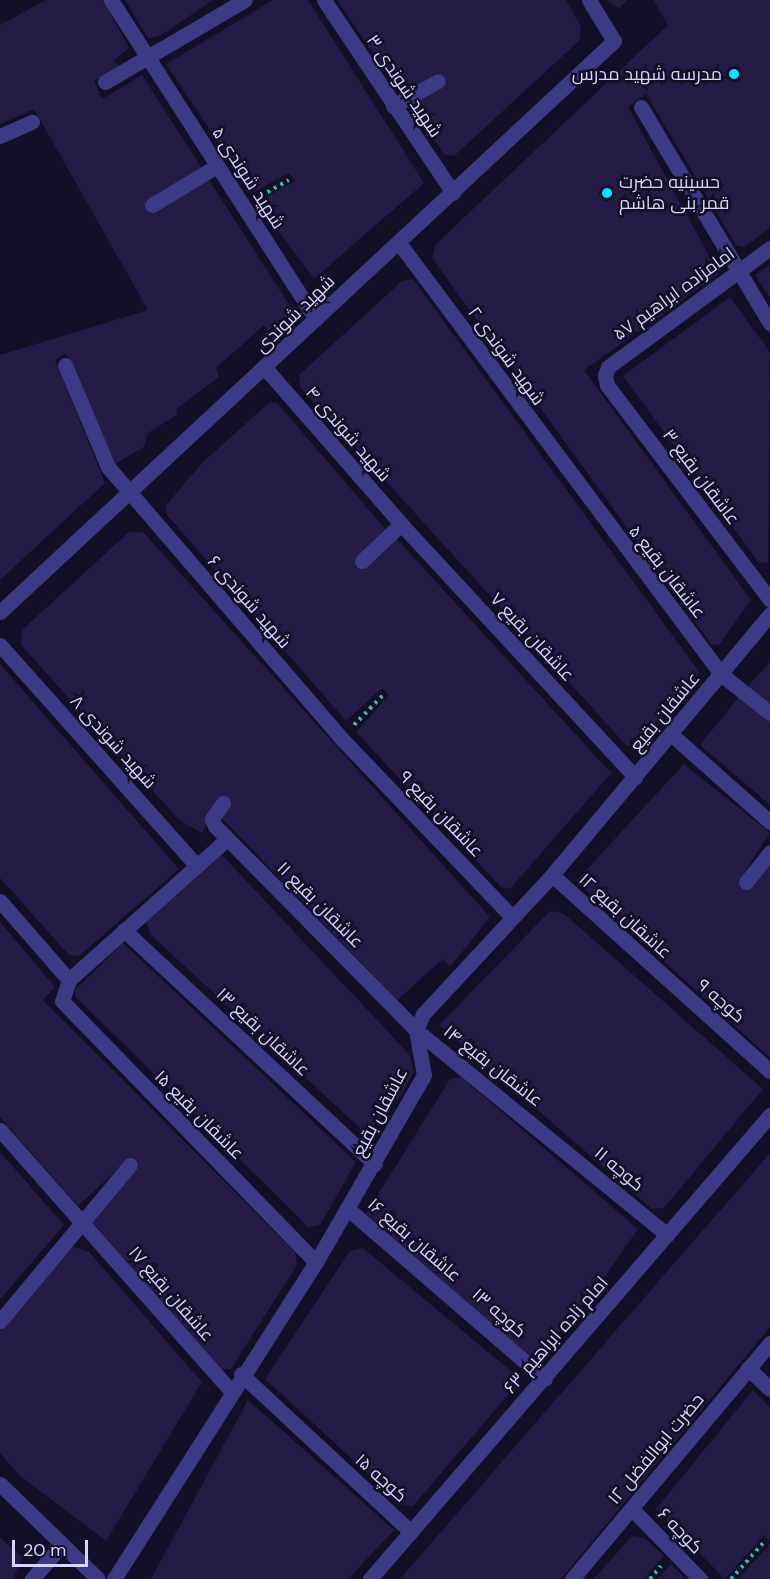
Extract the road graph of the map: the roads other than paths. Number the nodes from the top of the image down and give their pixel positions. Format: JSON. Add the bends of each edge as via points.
{"nodes":[{"id":1,"x":111,"y":0,"type":"edge"},
{"id":2,"x":245,"y":0,"type":"edge"},
{"id":3,"x":324,"y":0,"type":"edge"},
{"id":4,"x":589,"y":0,"type":"edge"},
{"id":5,"x":146,"y":57,"type":"junction"},
{"id":6,"x":438,"y":81,"type":"dead end"},
{"id":7,"x":105,"y":82,"type":"dead end"},
{"id":8,"x":393,"y":106,"type":"junction"},
{"id":9,"x":641,"y":107,"type":"dead end"},
{"id":10,"x":32,"y":122,"type":"dead end"},
{"id":11,"x":0,"y":136,"type":"edge"},
{"id":12,"x":217,"y":166,"type":"junction"},
{"id":13,"x":453,"y":193,"type":"junction"},
{"id":14,"x":152,"y":204,"type":"dead end"},
{"id":15,"x":399,"y":243,"type":"junction"},
{"id":16,"x":770,"y":248,"type":"edge"},
{"id":17,"x":736,"y":273,"type":"junction"},
{"id":18,"x":316,"y":319,"type":"junction"},
{"id":19,"x":770,"y":323,"type":"edge"},
{"id":20,"x":65,"y":365,"type":"dead end"},
{"id":21,"x":266,"y":369,"type":"junction"},
{"id":22,"x":605,"y":375,"type":"joint"},
{"id":23,"x":128,"y":492,"type":"junction"},
{"id":24,"x":581,"y":492,"type":"joint"},
{"id":25,"x":401,"y":524,"type":"junction"},
{"id":26,"x":362,"y":561,"type":"dead end"},
{"id":27,"x":770,"y":600,"type":"edge"},
{"id":28,"x":0,"y":612,"type":"edge"},
{"id":29,"x":770,"y":614,"type":"edge"},
{"id":30,"x":0,"y":645,"type":"edge"},
{"id":31,"x":722,"y":675,"type":"junction"},
{"id":32,"x":770,"y":713,"type":"edge"},
{"id":33,"x":672,"y":735,"type":"junction"},
{"id":34,"x":341,"y":738,"type":"joint"},
{"id":35,"x":635,"y":777,"type":"junction"},
{"id":36,"x":223,"y":803,"type":"dead end"},
{"id":37,"x":770,"y":822,"type":"edge"},
{"id":38,"x":227,"y":839,"type":"junction"},
{"id":39,"x":770,"y":852,"type":"edge"},
{"id":40,"x":197,"y":866,"type":"junction"},
{"id":41,"x":552,"y":875,"type":"junction"},
{"id":42,"x":746,"y":882,"type":"dead end"},
{"id":43,"x":0,"y":901,"type":"edge"},
{"id":44,"x":512,"y":917,"type":"junction"},
{"id":45,"x":124,"y":930,"type":"junction"},
{"id":46,"x":673,"y":985,"type":"joint"},
{"id":47,"x":65,"y":986,"type":"junction"},
{"id":48,"x":416,"y":1030,"type":"junction"},
{"id":49,"x":770,"y":1071,"type":"edge"},
{"id":50,"x":770,"y":1114,"type":"edge"},
{"id":51,"x":0,"y":1130,"type":"edge"},
{"id":52,"x":546,"y":1132,"type":"joint"},
{"id":53,"x":375,"y":1164,"type":"junction"},
{"id":54,"x":130,"y":1165,"type":"dead end"},
{"id":55,"x":348,"y":1209,"type":"junction"},
{"id":56,"x":82,"y":1222,"type":"junction"},
{"id":57,"x":667,"y":1235,"type":"junction"},
{"id":58,"x":316,"y":1262,"type":"junction"},
{"id":59,"x":454,"y":1300,"type":"joint"},
{"id":60,"x":0,"y":1321,"type":"edge"},
{"id":61,"x":770,"y":1343,"type":"edge"},
{"id":62,"x":748,"y":1368,"type":"junction"},
{"id":63,"x":241,"y":1374,"type":"junction"},
{"id":64,"x":545,"y":1379,"type":"junction"},
{"id":65,"x":770,"y":1389,"type":"edge"},
{"id":66,"x":231,"y":1391,"type":"junction"},
{"id":67,"x":0,"y":1484,"type":"edge"},
{"id":68,"x":632,"y":1509,"type":"junction"},
{"id":69,"x":411,"y":1532,"type":"junction"},
{"id":70,"x":61,"y":1546,"type":"junction"},
{"id":71,"x":32,"y":1579,"type":"edge"},
{"id":72,"x":98,"y":1579,"type":"edge"},
{"id":73,"x":114,"y":1579,"type":"edge"},
{"id":74,"x":370,"y":1579,"type":"edge"},
{"id":75,"x":572,"y":1579,"type":"edge"},
{"id":76,"x":700,"y":1579,"type":"edge"}],
"edges":[{"from":1,"to":5,"type":"street","name":"شهید شوندی ۵"},
{"from":2,"to":5,"type":"street"},
{"from":3,"to":8,"type":"street","name":"شهید شوندی ۳"},
{"from":4,"to":13,"type":"street","name":"شهید شوندی","via":[[614,41]]},
{"from":5,"to":7,"type":"street"},
{"from":5,"to":12,"type":"street","name":"شهید شوندی ۵"},
{"from":6,"to":8,"type":"street"},
{"from":8,"to":13,"type":"street","name":"شهید شوندی ۳"},
{"from":9,"to":17,"type":"street"},
{"from":10,"to":11,"type":"street"},
{"from":12,"to":14,"type":"street"},
{"from":12,"to":18,"type":"street","name":"شهید شوندی ۵"},
{"from":13,"to":15,"type":"street","name":"شهید شوندی"},
{"from":15,"to":18,"type":"street","name":"شهید شوندی"},
{"from":15,"to":24,"type":"street","name":"شهید شوندی ۲"},
{"from":16,"to":17,"type":"street","name":"امامزاده ابراهیم ۵۷"},
{"from":17,"to":19,"type":"street"},
{"from":17,"to":22,"type":"street","name":"امامزاده ابراهیم ۵۷","via":[[608,367]]},
{"from":18,"to":21,"type":"street","name":"شهید شوندی"},
{"from":20,"to":23,"type":"street","name":"شهید شوندی ۶","via":[[108,467]]},
{"from":21,"to":23,"type":"street","name":"شهید شوندی"},
{"from":21,"to":25,"type":"street","name":"شهید شوندی ۴"},
{"from":22,"to":27,"type":"street","name":"عاشقان بقیع ۳","via":[[607,385]]},
{"from":23,"to":28,"type":"street","name":"شهید شوندی"},
{"from":23,"to":34,"type":"street","name":"شهید شوندی ۶"},
{"from":24,"to":31,"type":"street","name":"عاشقان بقیع ۵"},
{"from":25,"to":26,"type":"street"},
{"from":25,"to":35,"type":"street","name":"عاشقان بقیع ۷"},
{"from":29,"to":31,"type":"street","name":"عاشقان بقیع"},
{"from":30,"to":40,"type":"street","name":"شهید شوندی ۸"},
{"from":31,"to":32,"type":"street","name":"عاشقان بقیع ۵"},
{"from":31,"to":33,"type":"street","name":"عاشقان بقیع"},
{"from":33,"to":35,"type":"street","name":"عاشقان بقیع"},
{"from":33,"to":37,"type":"street"},
{"from":34,"to":44,"type":"street","name":"عاشقان بقیع ۹"},
{"from":35,"to":41,"type":"street","name":"عاشقان بقیع"},
{"from":36,"to":38,"type":"street","name":"عاشقان بقیع ۱۱","via":[[212,819]]},
{"from":38,"to":40,"type":"street"},
{"from":38,"to":48,"type":"street","name":"عاشقان بقیع ۱۱"},
{"from":39,"to":42,"type":"street"},
{"from":40,"to":45,"type":"street"},
{"from":41,"to":44,"type":"street","name":"عاشقان بقیع"},
{"from":41,"to":46,"type":"street","name":"عاشقان بقیع ۱۲"},
{"from":43,"to":47,"type":"street","name":"عاشقان بقیع ۱۵"},
{"from":44,"to":48,"type":"street","name":"عاشقان بقیع","via":[[423,1014]]},
{"from":45,"to":47,"type":"street"},
{"from":45,"to":53,"type":"street","name":"عاشقان بقیع ۱۳"},
{"from":46,"to":49,"type":"street","name":"کوچه ۹"},
{"from":47,"to":58,"type":"street","name":"عاشقان بقیع ۱۵","via":[[68,1010]]},
{"from":48,"to":52,"type":"street","name":"عاشقان بقیع ۱۴"},
{"from":48,"to":53,"type":"street","name":"عاشقان بقیع","via":[[424,1075]]},
{"from":50,"to":57,"type":"street","name":"امام زاده ابراهیم ۶۳"},
{"from":51,"to":56,"type":"street","name":"عاشقان بقیع ۱۷"},
{"from":52,"to":57,"type":"street","name":"کوچه ۱۱"},
{"from":53,"to":55,"type":"street","name":"عاشقان بقیع"},
{"from":54,"to":56,"type":"street"},
{"from":55,"to":58,"type":"street","name":"عاشقان بقیع"},
{"from":55,"to":59,"type":"street","name":"عاشقان بقیع ۱۶"},
{"from":56,"to":60,"type":"street"},
{"from":56,"to":66,"type":"street","name":"عاشقان بقیع ۱۷"},
{"from":57,"to":64,"type":"street","name":"امام زاده ابراهیم ۶۳"},
{"from":58,"to":63,"type":"street","name":"عاشقان بقیع"},
{"from":59,"to":64,"type":"street","name":"کوچه ۱۳"},
{"from":61,"to":62,"type":"street","name":"حضرت ابوالفضل ۱۲"},
{"from":62,"to":65,"type":"street"},
{"from":62,"to":68,"type":"street","name":"حضرت ابوالفضل ۱۲"},
{"from":63,"to":66,"type":"street","name":"عاشقان بقیع"},
{"from":63,"to":69,"type":"street","name":"کوچه ۱۵"},
{"from":64,"to":69,"type":"street","name":"امام زاده ابراهیم ۶۳"},
{"from":66,"to":73,"type":"street","name":"عاشقان بقیع"},
{"from":67,"to":70,"type":"street"},
{"from":68,"to":75,"type":"street","name":"حضرت ابوالفضل ۱۲"},
{"from":68,"to":76,"type":"street","name":"کوچه ۶"},
{"from":69,"to":74,"type":"street","name":"امام زاده ابراهیم ۶۳"},
{"from":70,"to":71,"type":"street"},
{"from":70,"to":72,"type":"street"}]}
